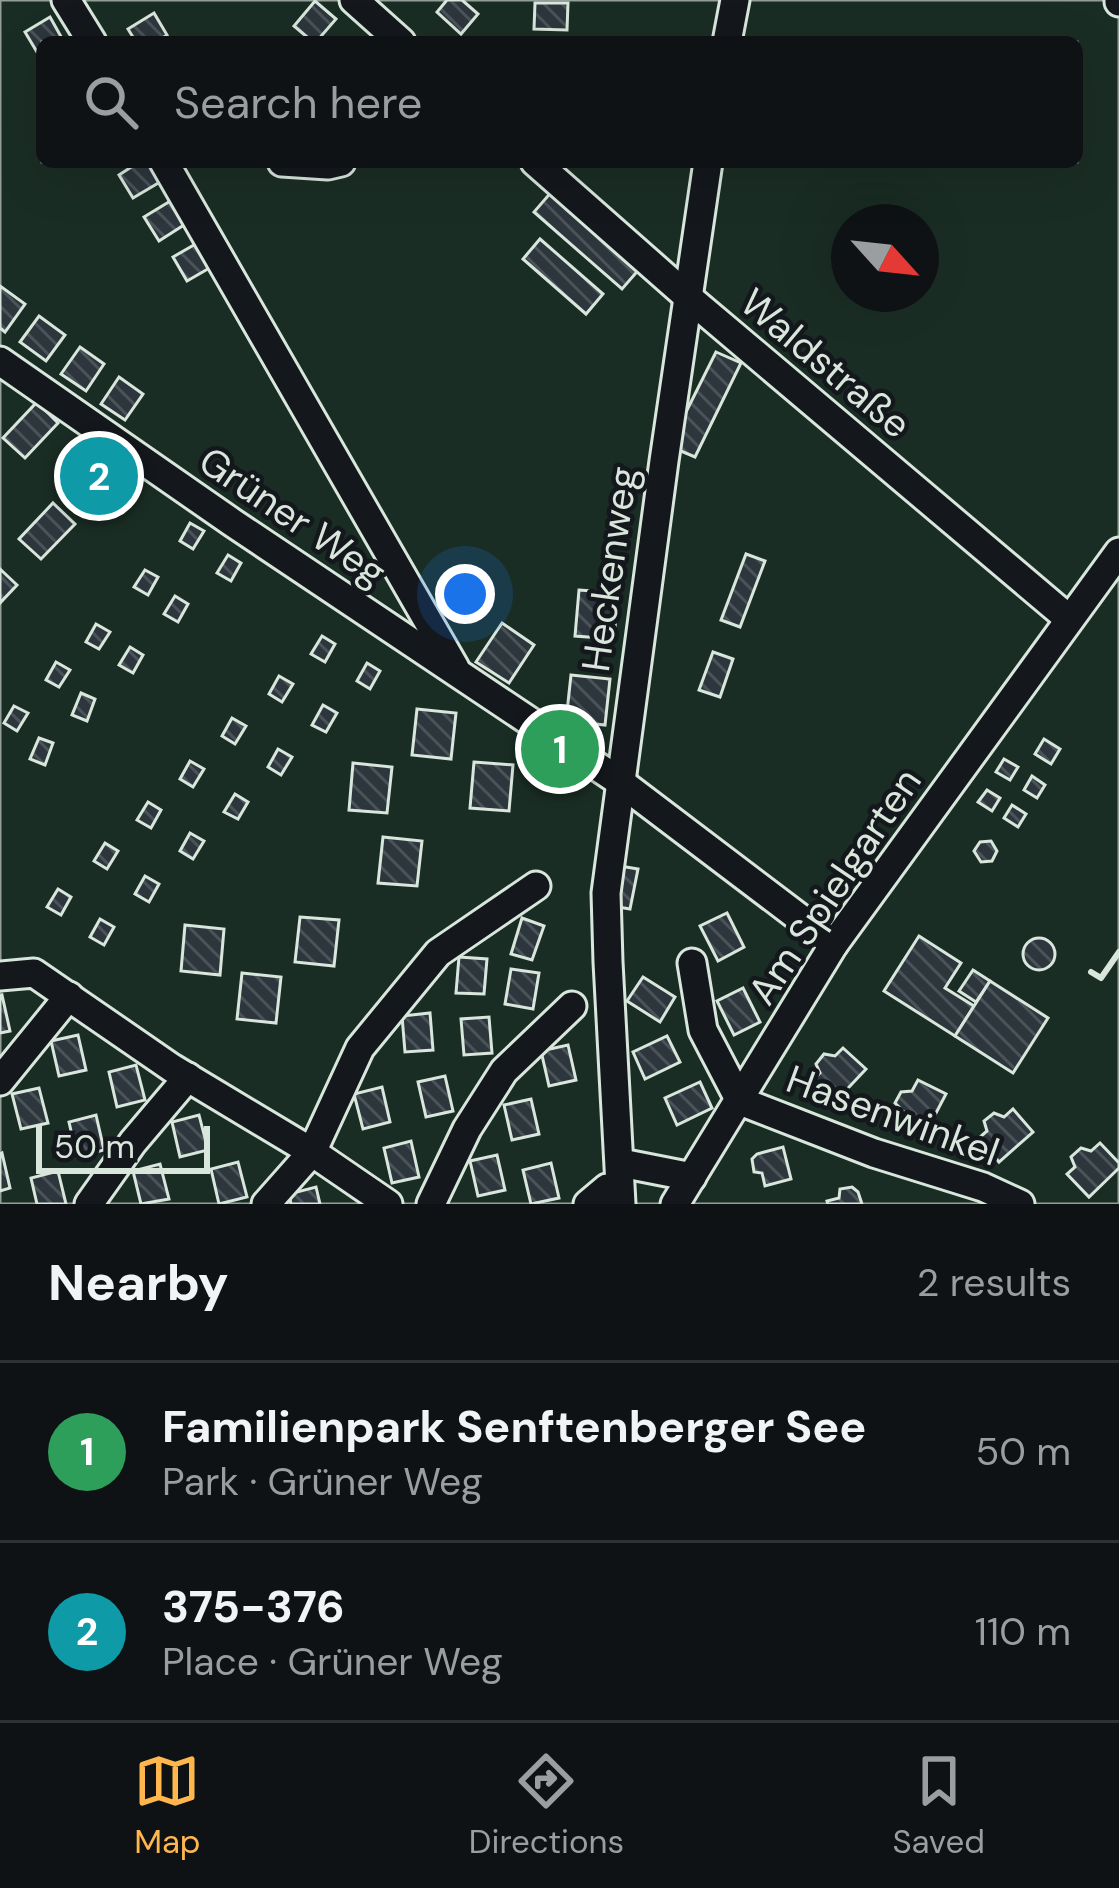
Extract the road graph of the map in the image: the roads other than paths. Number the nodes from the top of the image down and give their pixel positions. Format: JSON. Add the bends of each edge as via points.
{"nodes":[{"id":1,"x":66,"y":0,"type":"edge"},
{"id":2,"x":354,"y":0,"type":"edge"},
{"id":3,"x":735,"y":0,"type":"edge"},
{"id":4,"x":88,"y":36,"type":"edge"},
{"id":5,"x":393,"y":36,"type":"edge"},
{"id":6,"x":729,"y":36,"type":"edge"},
{"id":7,"x":167,"y":168,"type":"edge"},
{"id":8,"x":543,"y":168,"type":"edge"},
{"id":9,"x":707,"y":168,"type":"edge"},
{"id":10,"x":688,"y":297,"type":"junction"},
{"id":11,"x":0,"y":361,"type":"edge"},
{"id":12,"x":1119,"y":552,"type":"edge"},
{"id":13,"x":1069,"y":619,"type":"junction"},
{"id":14,"x":459,"y":676,"type":"junction"},
{"id":15,"x":619,"y":782,"type":"junction"},
{"id":16,"x":536,"y":886,"type":"dead end"},
{"id":17,"x":834,"y":944,"type":"junction"},
{"id":18,"x":692,"y":963,"type":"dead end"},
{"id":19,"x":0,"y":976,"type":"edge"},
{"id":20,"x":69,"y":997,"type":"junction"},
{"id":21,"x":572,"y":1006,"type":"dead end"},
{"id":22,"x":188,"y":1077,"type":"junction"},
{"id":23,"x":0,"y":1081,"type":"edge"},
{"id":24,"x":740,"y":1101,"type":"junction"},
{"id":25,"x":312,"y":1152,"type":"junction"},
{"id":26,"x":692,"y":1177,"type":"junction"},
{"id":27,"x":609,"y":1190,"type":"edge"},
{"id":28,"x":88,"y":1204,"type":"edge"},
{"id":29,"x":266,"y":1204,"type":"edge"},
{"id":30,"x":388,"y":1204,"type":"edge"},
{"id":31,"x":431,"y":1204,"type":"edge"},
{"id":32,"x":675,"y":1204,"type":"edge"},
{"id":33,"x":1020,"y":1204,"type":"edge"}],
"edges":[{"from":1,"to":4,"type":"street"},
{"from":2,"to":5,"type":"street"},
{"from":3,"to":6,"type":"street"},
{"from":7,"to":14,"type":"street"},
{"from":8,"to":10,"type":"street","name":"Waldstraße"},
{"from":9,"to":10,"type":"street","name":"Heckenweg"},
{"from":10,"to":13,"type":"street","name":"Waldstraße"},
{"from":10,"to":15,"type":"street","name":"Heckenweg"},
{"from":11,"to":14,"type":"street","name":"Grüner Weg"},
{"from":12,"to":13,"type":"street","name":"Am Spielgarten"},
{"from":13,"to":17,"type":"street","name":"Am Spielgarten"},
{"from":14,"to":15,"type":"street","name":"Grüner Weg"},
{"from":15,"to":17,"type":"street","name":"Grüner Weg"},
{"from":15,"to":27,"type":"street","name":"Heckenweg","via":[[606,893]]},
{"from":16,"to":25,"type":"street","via":[[438,953],[360,1048]]},
{"from":17,"to":24,"type":"street","name":"Am Spielgarten"},
{"from":18,"to":24,"type":"street","via":[[704,1030]]},
{"from":19,"to":20,"type":"street","via":[[34,973]]},
{"from":20,"to":22,"type":"street"},
{"from":20,"to":23,"type":"street"},
{"from":21,"to":31,"type":"street","via":[[504,1071]]},
{"from":22,"to":25,"type":"street"},
{"from":22,"to":28,"type":"street"},
{"from":24,"to":26,"type":"street","name":"Am Spielgarten"},
{"from":24,"to":33,"type":"street","name":"Hasenwinkel"},
{"from":25,"to":29,"type":"street"},
{"from":25,"to":30,"type":"street"},
{"from":26,"to":27,"type":"street"},
{"from":26,"to":32,"type":"street","name":"Am Spielgarten"}]}
